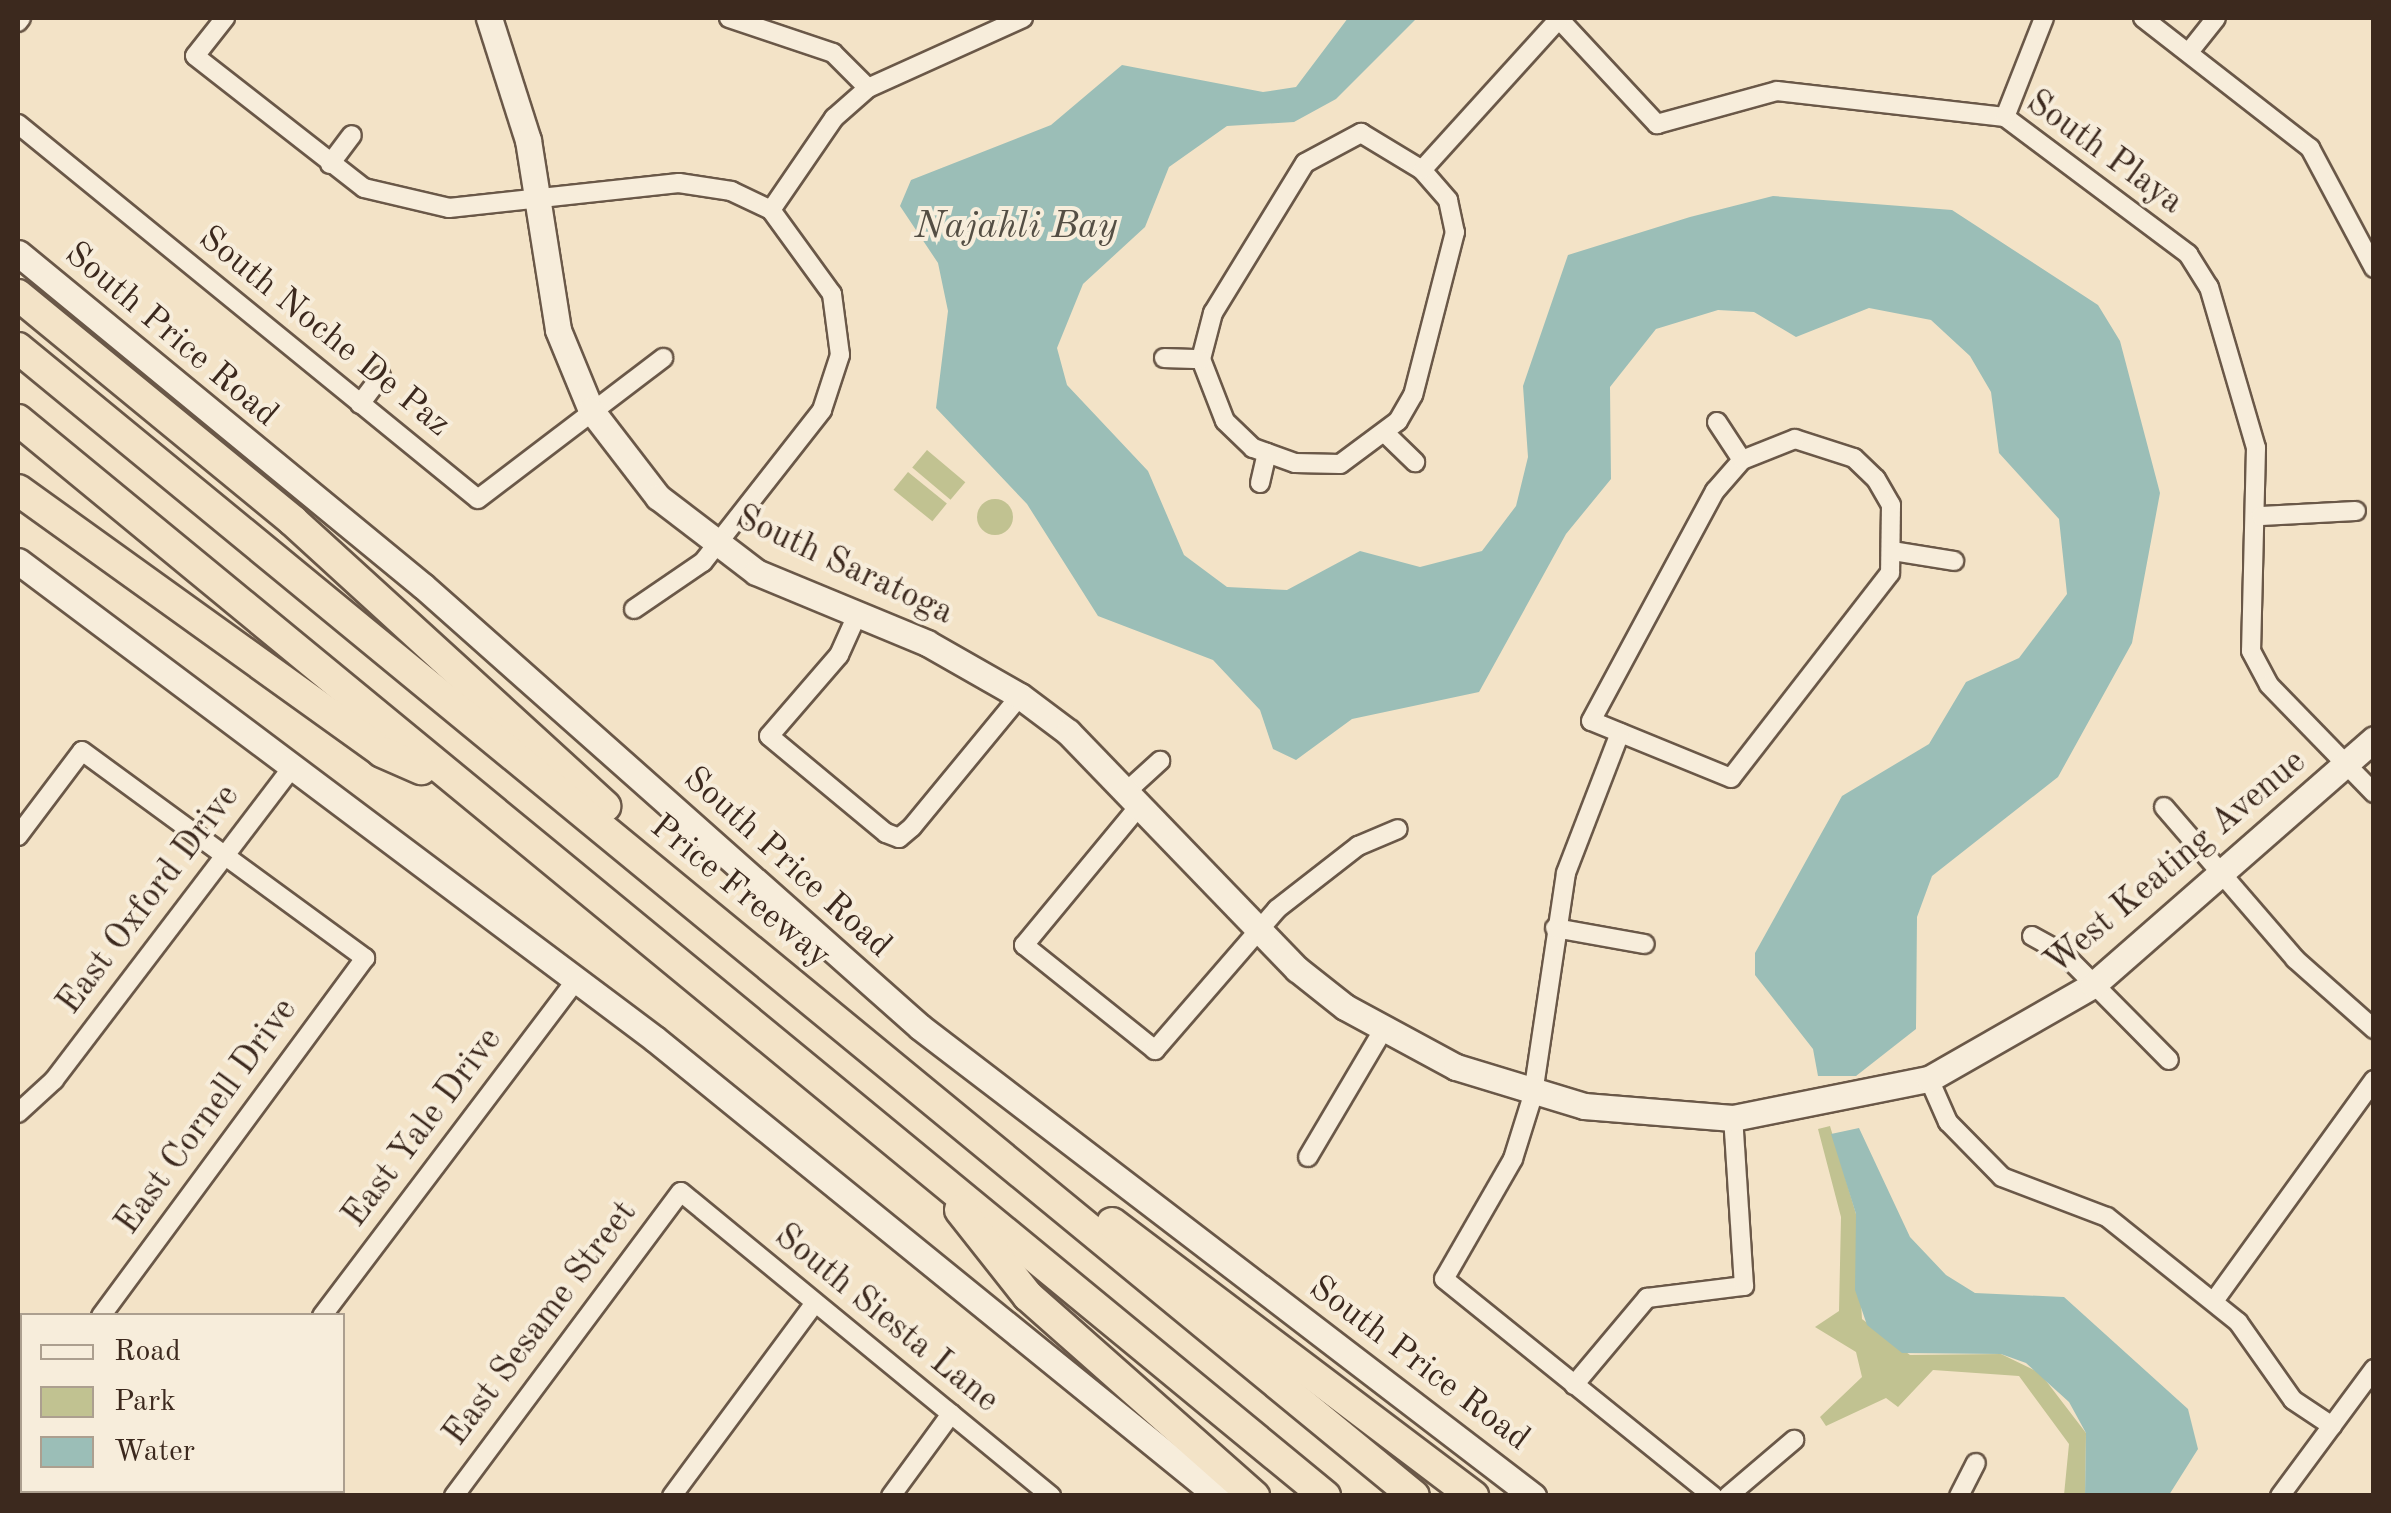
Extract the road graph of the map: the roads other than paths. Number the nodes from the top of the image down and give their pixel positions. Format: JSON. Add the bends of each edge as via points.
{"nodes":[{"id":1,"x":226,"y":18,"type":"edge"},
{"id":2,"x":489,"y":18,"type":"edge"},
{"id":3,"x":730,"y":18,"type":"edge"},
{"id":4,"x":1023,"y":18,"type":"edge"},
{"id":5,"x":1560,"y":18,"type":"edge"},
{"id":6,"x":2044,"y":18,"type":"edge"},
{"id":7,"x":2143,"y":18,"type":"edge"},
{"id":8,"x":2216,"y":18,"type":"edge"},
{"id":9,"x":2188,"y":52,"type":"junction"},
{"id":10,"x":868,"y":88,"type":"junction"},
{"id":11,"x":2005,"y":117,"type":"junction"},
{"id":12,"x":18,"y":124,"type":"edge"},
{"id":13,"x":352,"y":135,"type":"dead end"},
{"id":14,"x":330,"y":164,"type":"junction"},
{"id":15,"x":1422,"y":170,"type":"junction"},
{"id":16,"x":536,"y":200,"type":"junction"},
{"id":17,"x":771,"y":210,"type":"junction"},
{"id":18,"x":18,"y":254,"type":"edge"},
{"id":19,"x":2374,"y":268,"type":"edge"},
{"id":20,"x":18,"y":295,"type":"edge"},
{"id":21,"x":18,"y":348,"type":"edge"},
{"id":22,"x":663,"y":358,"type":"dead end"},
{"id":23,"x":1164,"y":358,"type":"dead end"},
{"id":24,"x":1201,"y":359,"type":"junction"},
{"id":25,"x":381,"y":376,"type":"dead end"},
{"id":26,"x":360,"y":404,"type":"junction"},
{"id":27,"x":591,"y":410,"type":"junction"},
{"id":28,"x":18,"y":420,"type":"edge"},
{"id":29,"x":1717,"y":422,"type":"dead end"},
{"id":30,"x":1385,"y":432,"type":"junction"},
{"id":31,"x":1260,"y":450,"type":"junction"},
{"id":32,"x":1742,"y":460,"type":"junction"},
{"id":33,"x":1415,"y":462,"type":"dead end"},
{"id":34,"x":1260,"y":483,"type":"dead end"},
{"id":35,"x":18,"y":490,"type":"edge"},
{"id":36,"x":2356,"y":511,"type":"dead end"},
{"id":37,"x":2261,"y":516,"type":"junction"},
{"id":38,"x":715,"y":548,"type":"junction"},
{"id":39,"x":1893,"y":551,"type":"junction"},
{"id":40,"x":18,"y":560,"type":"edge"},
{"id":41,"x":1954,"y":561,"type":"dead end"},
{"id":42,"x":634,"y":609,"type":"dead end"},
{"id":43,"x":857,"y":615,"type":"junction"},
{"id":44,"x":1020,"y":696,"type":"junction"},
{"id":45,"x":1620,"y":733,"type":"junction"},
{"id":46,"x":2374,"y":739,"type":"edge"},
{"id":47,"x":1160,"y":761,"type":"dead end"},
{"id":48,"x":2348,"y":765,"type":"junction"},
{"id":49,"x":291,"y":768,"type":"junction"},
{"id":50,"x":451,"y":782,"type":"junction"},
{"id":51,"x":2374,"y":793,"type":"edge"},
{"id":52,"x":1134,"y":798,"type":"junction"},
{"id":53,"x":2164,"y":807,"type":"dead end"},
{"id":54,"x":1398,"y":829,"type":"dead end"},
{"id":55,"x":18,"y":836,"type":"edge"},
{"id":56,"x":224,"y":852,"type":"junction"},
{"id":57,"x":2224,"y":877,"type":"junction"},
{"id":58,"x":714,"y":920,"type":"junction"},
{"id":59,"x":1555,"y":928,"type":"junction"},
{"id":60,"x":1258,"y":930,"type":"junction"},
{"id":61,"x":2032,"y":936,"type":"dead end"},
{"id":62,"x":1645,"y":944,"type":"dead end"},
{"id":63,"x":576,"y":980,"type":"junction"},
{"id":64,"x":2093,"y":984,"type":"junction"},
{"id":65,"x":1383,"y":1030,"type":"junction"},
{"id":66,"x":2374,"y":1030,"type":"edge"},
{"id":67,"x":2169,"y":1060,"type":"dead end"},
{"id":68,"x":1929,"y":1080,"type":"junction"},
{"id":69,"x":2374,"y":1080,"type":"edge"},
{"id":70,"x":1532,"y":1095,"type":"junction"},
{"id":71,"x":18,"y":1113,"type":"edge"},
{"id":72,"x":1733,"y":1118,"type":"junction"},
{"id":73,"x":977,"y":1136,"type":"junction"},
{"id":74,"x":1308,"y":1157,"type":"dead end"},
{"id":75,"x":944,"y":1187,"type":"junction"},
{"id":76,"x":681,"y":1192,"type":"joint"},
{"id":77,"x":2214,"y":1301,"type":"junction"},
{"id":78,"x":815,"y":1303,"type":"junction"},
{"id":79,"x":105,"y":1313,"type":"edge"},
{"id":80,"x":324,"y":1313,"type":"edge"},
{"id":81,"x":2374,"y":1369,"type":"edge"},
{"id":82,"x":1574,"y":1385,"type":"junction"},
{"id":83,"x":951,"y":1414,"type":"junction"},
{"id":84,"x":2332,"y":1426,"type":"junction"},
{"id":85,"x":1794,"y":1440,"type":"dead end"},
{"id":86,"x":1976,"y":1463,"type":"dead end"},
{"id":87,"x":454,"y":1496,"type":"edge"},
{"id":88,"x":672,"y":1496,"type":"edge"},
{"id":89,"x":891,"y":1496,"type":"edge"},
{"id":90,"x":1051,"y":1496,"type":"edge"},
{"id":91,"x":1218,"y":1496,"type":"edge"},
{"id":92,"x":1254,"y":1496,"type":"edge"},
{"id":93,"x":1326,"y":1496,"type":"edge"},
{"id":94,"x":1414,"y":1496,"type":"edge"},
{"id":95,"x":1473,"y":1496,"type":"edge"},
{"id":96,"x":1533,"y":1496,"type":"edge"},
{"id":97,"x":1713,"y":1496,"type":"edge"},
{"id":98,"x":1728,"y":1496,"type":"edge"},
{"id":99,"x":1959,"y":1496,"type":"edge"},
{"id":100,"x":2280,"y":1496,"type":"edge"}],
"edges":[{"from":1,"to":14,"type":"street","via":[[195,56]]},
{"from":2,"to":16,"type":"main road","name":"South Saratoga","via":[[512,70]]},
{"from":3,"to":10,"type":"street","via":[[833,53]]},
{"from":4,"to":10,"type":"street"},
{"from":5,"to":11,"type":"street","name":"South Playa","via":[[1657,124],[1777,91]]},
{"from":5,"to":15,"type":"street"},
{"from":6,"to":11,"type":"street"},
{"from":7,"to":9,"type":"street"},
{"from":8,"to":9,"type":"street"},
{"from":9,"to":19,"type":"street","via":[[2310,148]]},
{"from":10,"to":17,"type":"street","via":[[834,118]]},
{"from":11,"to":37,"type":"street","name":"South Playa","via":[[2198,271],[2256,448]]},
{"from":12,"to":26,"type":"street","name":"South Noche De Paz"},
{"from":13,"to":14,"type":"street"},
{"from":14,"to":16,"type":"street","via":[[405,202]]},
{"from":15,"to":24,"type":"street","via":[[1361,133],[1305,163],[1213,313]]},
{"from":15,"to":30,"type":"street","via":[[1448,200],[1454,232],[1413,395]]},
{"from":16,"to":17,"type":"street","via":[[679,183],[731,191]]},
{"from":16,"to":27,"type":"main road","name":"South Saratoga","via":[[558,330]]},
{"from":17,"to":38,"type":"street","via":[[832,294],[840,355],[822,410]]},
{"from":18,"to":96,"type":"main road","name":"South Price Road","via":[[436,597],[947,1049]]},
{"from":20,"to":58,"type":"highway","via":[[307,534],[655,849]]},
{"from":21,"to":58,"type":"highway","name":"Price Freeway"},
{"from":22,"to":27,"type":"street"},
{"from":23,"to":24,"type":"street"},
{"from":24,"to":31,"type":"street","via":[[1208,394]]},
{"from":25,"to":26,"type":"street"},
{"from":26,"to":27,"type":"street","name":"South Noche De Paz","via":[[478,499]]},
{"from":27,"to":38,"type":"main road","name":"South Saratoga","via":[[658,497]]},
{"from":28,"to":50,"type":"highway"},
{"from":29,"to":32,"type":"street"},
{"from":30,"to":31,"type":"street","via":[[1340,464]]},
{"from":30,"to":33,"type":"street"},
{"from":31,"to":34,"type":"street"},
{"from":32,"to":39,"type":"street","via":[[1796,439],[1854,458],[1891,505]]},
{"from":32,"to":45,"type":"street","via":[[1715,491],[1591,721]]},
{"from":35,"to":50,"type":"highway","via":[[382,752]]},
{"from":36,"to":37,"type":"street"},
{"from":37,"to":48,"type":"street","name":"South Playa","via":[[2244,651]]},
{"from":38,"to":42,"type":"street"},
{"from":38,"to":43,"type":"main road","name":"South Saratoga"},
{"from":39,"to":41,"type":"street"},
{"from":39,"to":45,"type":"street","via":[[1890,573],[1731,778]]},
{"from":40,"to":49,"type":"main road"},
{"from":43,"to":44,"type":"main road","name":"South Saratoga"},
{"from":43,"to":44,"type":"street","via":[[840,654],[769,736],[899,838]]},
{"from":44,"to":52,"type":"main road","name":"South Saratoga"},
{"from":45,"to":59,"type":"street"},
{"from":46,"to":48,"type":"main road","name":"West Keating Avenue"},
{"from":47,"to":52,"type":"street"},
{"from":48,"to":51,"type":"street","name":"South Playa"},
{"from":48,"to":57,"type":"main road","name":"West Keating Avenue"},
{"from":49,"to":56,"type":"street","name":"East Oxford Drive"},
{"from":49,"to":63,"type":"main road"},
{"from":50,"to":75,"type":"highway"},
{"from":52,"to":60,"type":"main road","name":"South Saratoga"},
{"from":52,"to":60,"type":"street","via":[[1024,945],[1155,1050]]},
{"from":53,"to":57,"type":"street"},
{"from":54,"to":60,"type":"street","via":[[1358,846]]},
{"from":55,"to":56,"type":"street","via":[[82,751]]},
{"from":56,"to":71,"type":"street","name":"East Oxford Drive","via":[[54,1080]]},
{"from":56,"to":79,"type":"street","name":"East Cornell Drive","via":[[364,958]]},
{"from":57,"to":64,"type":"main road","name":"West Keating Avenue"},
{"from":57,"to":66,"type":"street","via":[[2295,959]]},
{"from":58,"to":73,"type":"highway","name":"Price Freeway"},
{"from":59,"to":62,"type":"street"},
{"from":59,"to":70,"type":"street"},
{"from":60,"to":65,"type":"main road","name":"South Saratoga"},
{"from":61,"to":64,"type":"street"},
{"from":63,"to":80,"type":"street","name":"East Yale Drive"},
{"from":63,"to":91,"type":"main road"},
{"from":64,"to":67,"type":"street"},
{"from":64,"to":68,"type":"main road","name":"West Keating Avenue"},
{"from":65,"to":70,"type":"main road","name":"South Saratoga"},
{"from":65,"to":74,"type":"street"},
{"from":68,"to":72,"type":"main road","name":"West Keating Avenue"},
{"from":68,"to":77,"type":"street","via":[[1948,1122],[2002,1177],[2107,1217]]},
{"from":69,"to":77,"type":"street"},
{"from":70,"to":72,"type":"main road","name":"South Saratoga"},
{"from":70,"to":82,"type":"street","via":[[1513,1160],[1444,1279]]},
{"from":72,"to":82,"type":"street","via":[[1744,1286],[1648,1298]]},
{"from":73,"to":94,"type":"highway","name":"Price Freeway"},
{"from":73,"to":95,"type":"highway","via":[[1110,1220]]},
{"from":75,"to":92,"type":"highway","via":[[1028,1296]]},
{"from":75,"to":93,"type":"highway"},
{"from":76,"to":78,"type":"street","name":"South Siesta Lane"},
{"from":76,"to":87,"type":"street","name":"East Sesame Street"},
{"from":77,"to":84,"type":"street","via":[[2260,1347],[2293,1400]]},
{"from":78,"to":83,"type":"street","name":"South Siesta Lane"},
{"from":78,"to":88,"type":"street"},
{"from":81,"to":84,"type":"street"},
{"from":82,"to":97,"type":"street"},
{"from":83,"to":89,"type":"street"},
{"from":83,"to":90,"type":"street","name":"South Siesta Lane"},
{"from":84,"to":100,"type":"street"},
{"from":85,"to":98,"type":"street"},
{"from":86,"to":99,"type":"street"}]}
